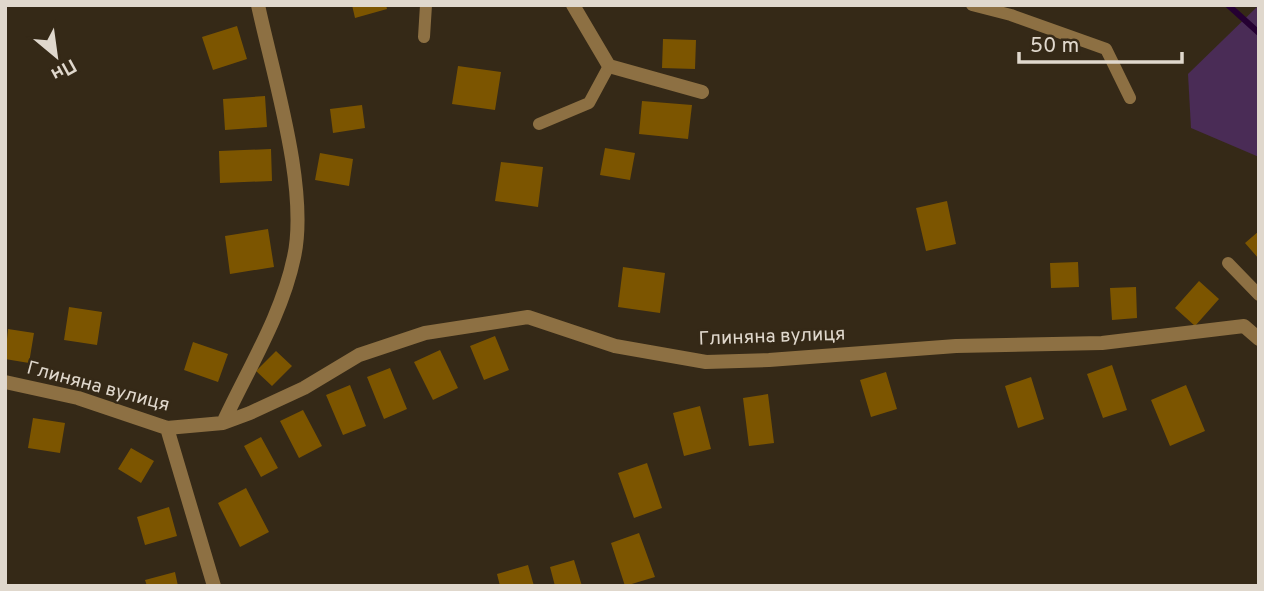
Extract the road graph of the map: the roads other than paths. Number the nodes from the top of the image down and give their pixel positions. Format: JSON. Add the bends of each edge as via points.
{"nodes":[{"id":1,"x":258,"y":5,"type":"edge"},
{"id":2,"x":425,"y":5,"type":"edge"},
{"id":3,"x":573,"y":5,"type":"edge"},
{"id":4,"x":972,"y":5,"type":"edge"},
{"id":5,"x":424,"y":37,"type":"dead end"},
{"id":6,"x":609,"y":66,"type":"junction"},
{"id":7,"x":702,"y":92,"type":"dead end"},
{"id":8,"x":1130,"y":98,"type":"dead end"},
{"id":9,"x":539,"y":124,"type":"dead end"},
{"id":10,"x":1228,"y":263,"type":"dead end"},
{"id":11,"x":1259,"y":295,"type":"edge"},
{"id":12,"x":1259,"y":339,"type":"edge"},
{"id":13,"x":5,"y":383,"type":"edge"},
{"id":14,"x":223,"y":423,"type":"junction"},
{"id":15,"x":167,"y":428,"type":"junction"},
{"id":16,"x":214,"y":586,"type":"edge"}],
"edges":[{"from":1,"to":14,"type":"street","via":[[299,202],[295,256],[277,311]]},
{"from":2,"to":5,"type":"lane"},
{"from":3,"to":6,"type":"street"},
{"from":4,"to":8,"type":"lane","via":[[1106,48]]},
{"from":6,"to":7,"type":"street"},
{"from":6,"to":9,"type":"lane","via":[[589,103]]},
{"from":10,"to":11,"type":"lane"},
{"from":12,"to":14,"type":"street","name":"Глиняна вулиця","via":[[1244,326],[1102,343],[956,346],[706,362],[615,346],[528,317],[425,333],[359,355],[304,388]]},
{"from":13,"to":15,"type":"street","name":"Глиняна вулиця","via":[[79,398]]},
{"from":14,"to":15,"type":"street","name":"Глиняна вулиця"},
{"from":15,"to":16,"type":"street"}]}
